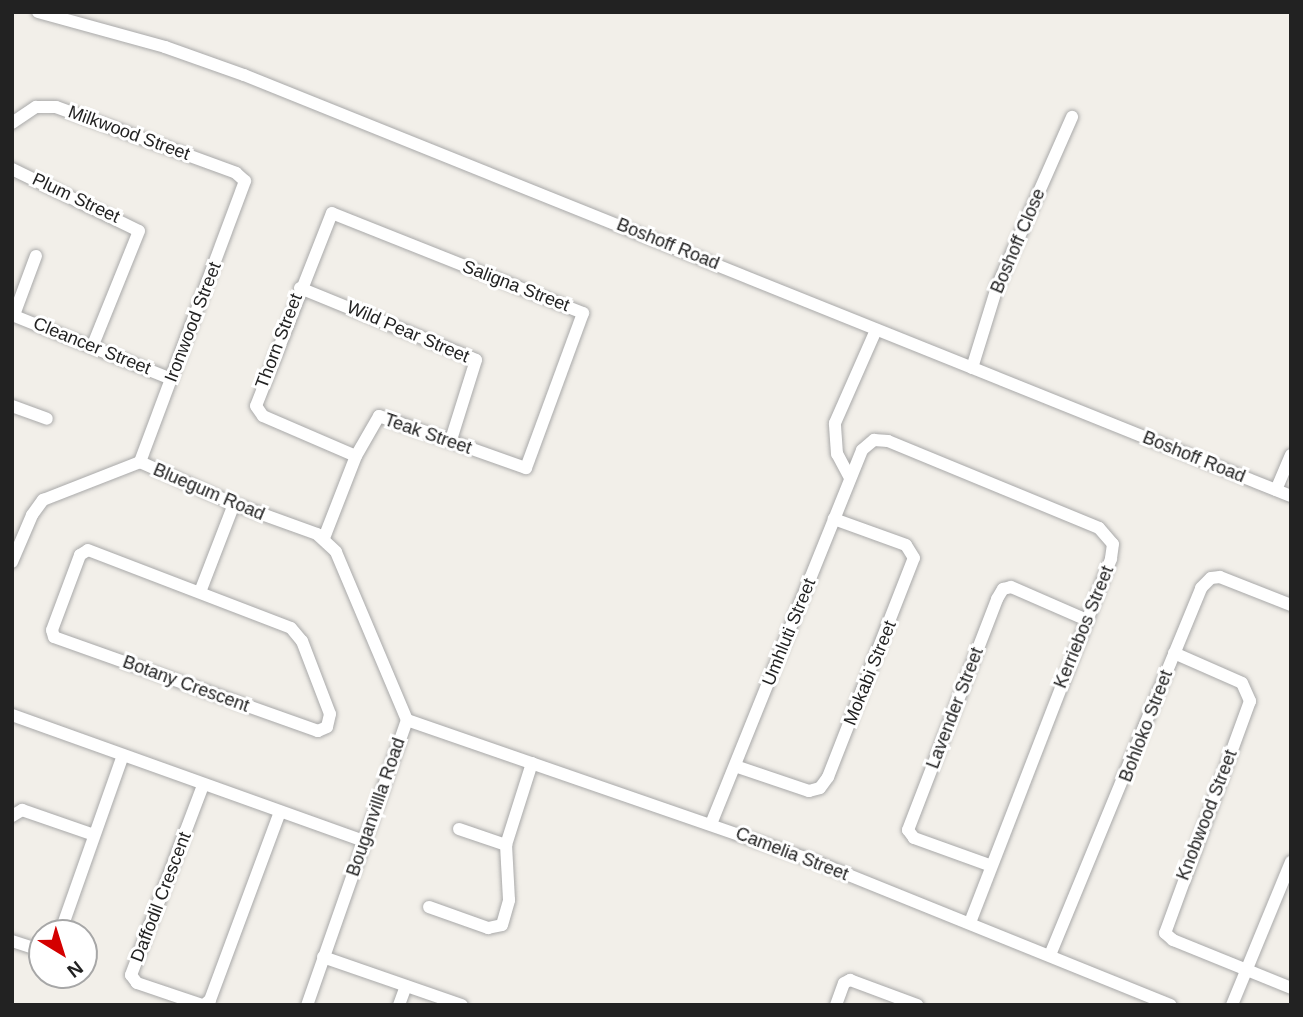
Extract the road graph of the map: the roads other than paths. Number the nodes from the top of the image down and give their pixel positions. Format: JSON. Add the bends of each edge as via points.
{"nodes":[{"id":1,"x":38,"y":12,"type":"edge"},
{"id":2,"x":1072,"y":117,"type":"dead end"},
{"id":3,"x":12,"y":123,"type":"edge"},
{"id":4,"x":12,"y":169,"type":"edge"},
{"id":5,"x":245,"y":181,"type":"joint"},
{"id":6,"x":333,"y":212,"type":"joint"},
{"id":7,"x":36,"y":256,"type":"dead end"},
{"id":8,"x":300,"y":288,"type":"junction"},
{"id":9,"x":13,"y":315,"type":"edge"},
{"id":10,"x":876,"y":330,"type":"junction"},
{"id":11,"x":93,"y":345,"type":"junction"},
{"id":12,"x":972,"y":368,"type":"junction"},
{"id":13,"x":171,"y":379,"type":"junction"},
{"id":14,"x":12,"y":406,"type":"edge"},
{"id":15,"x":47,"y":419,"type":"dead end"},
{"id":16,"x":451,"y":440,"type":"junction"},
{"id":17,"x":870,"y":442,"type":"joint"},
{"id":18,"x":1291,"y":455,"type":"edge"},
{"id":19,"x":356,"y":456,"type":"junction"},
{"id":20,"x":140,"y":463,"type":"junction"},
{"id":21,"x":525,"y":468,"type":"joint"},
{"id":22,"x":850,"y":478,"type":"junction"},
{"id":23,"x":1276,"y":490,"type":"junction"},
{"id":24,"x":1291,"y":496,"type":"edge"},
{"id":25,"x":234,"y":504,"type":"junction"},
{"id":26,"x":834,"y":519,"type":"junction"},
{"id":27,"x":324,"y":538,"type":"junction"},
{"id":28,"x":12,"y":562,"type":"edge"},
{"id":29,"x":200,"y":592,"type":"junction"},
{"id":30,"x":1291,"y":605,"type":"edge"},
{"id":31,"x":1087,"y":620,"type":"junction"},
{"id":32,"x":1174,"y":653,"type":"junction"},
{"id":33,"x":12,"y":715,"type":"edge"},
{"id":34,"x":407,"y":720,"type":"junction"},
{"id":35,"x":122,"y":758,"type":"junction"},
{"id":36,"x":531,"y":763,"type":"junction"},
{"id":37,"x":735,"y":766,"type":"junction"},
{"id":38,"x":203,"y":785,"type":"junction"},
{"id":39,"x":280,"y":812,"type":"junction"},
{"id":40,"x":12,"y":816,"type":"edge"},
{"id":41,"x":711,"y":824,"type":"junction"},
{"id":42,"x":459,"y":829,"type":"dead end"},
{"id":43,"x":94,"y":835,"type":"junction"},
{"id":44,"x":364,"y":841,"type":"junction"},
{"id":45,"x":506,"y":845,"type":"junction"},
{"id":46,"x":1291,"y":862,"type":"edge"},
{"id":47,"x":989,"y":865,"type":"junction"},
{"id":48,"x":429,"y":907,"type":"dead end"},
{"id":49,"x":65,"y":919,"type":"edge"},
{"id":50,"x":970,"y":922,"type":"junction"},
{"id":51,"x":1050,"y":955,"type":"junction"},
{"id":52,"x":323,"y":957,"type":"junction"},
{"id":53,"x":1247,"y":971,"type":"junction"},
{"id":54,"x":406,"y":986,"type":"junction"},
{"id":55,"x":1291,"y":988,"type":"edge"},
{"id":56,"x":203,"y":1005,"type":"edge"},
{"id":57,"x":307,"y":1005,"type":"edge"},
{"id":58,"x":398,"y":1005,"type":"edge"},
{"id":59,"x":462,"y":1005,"type":"edge"},
{"id":60,"x":836,"y":1005,"type":"edge"},
{"id":61,"x":917,"y":1005,"type":"edge"},
{"id":62,"x":1171,"y":1005,"type":"edge"},
{"id":63,"x":1232,"y":1005,"type":"edge"}],
"edges":[{"from":1,"to":10,"type":"street","name":"Boshoff Road","via":[[219,65]]},
{"from":2,"to":12,"type":"street","name":"Boshoff Close","via":[[997,287]]},
{"from":3,"to":5,"type":"street","name":"Milkwood Street","via":[[36,107],[56,107],[236,173]]},
{"from":4,"to":11,"type":"street","name":"Plum Street","via":[[139,231]]},
{"from":5,"to":13,"type":"street","name":"Ironwood Street"},
{"from":6,"to":8,"type":"street","name":"Thorn Street"},
{"from":6,"to":21,"type":"street","name":"Saligna Street","via":[[583,313]]},
{"from":7,"to":9,"type":"street"},
{"from":8,"to":16,"type":"street","name":"Wild Pear Street","via":[[476,360]]},
{"from":8,"to":19,"type":"street","name":"Thorn Street","via":[[256,408],[266,417]]},
{"from":9,"to":11,"type":"street","name":"Cleancer Street"},
{"from":10,"to":12,"type":"street","name":"Boshoff Road"},
{"from":10,"to":22,"type":"street","via":[[835,423],[837,454]]},
{"from":11,"to":13,"type":"street","name":"Cleancer Street"},
{"from":12,"to":23,"type":"street","name":"Boshoff Road"},
{"from":13,"to":20,"type":"street","name":"Ironwood Street"},
{"from":14,"to":15,"type":"street"},
{"from":16,"to":19,"type":"street","name":"Teak Street","via":[[381,416]]},
{"from":16,"to":21,"type":"street","name":"Teak Street"},
{"from":17,"to":22,"type":"street","name":"Umhluti Street"},
{"from":17,"to":31,"type":"street","name":"Kerriebos Street","via":[[888,441],[1106,533],[1114,551]]},
{"from":18,"to":23,"type":"street"},
{"from":19,"to":27,"type":"street","name":"Teak Street"},
{"from":20,"to":25,"type":"street","name":"Bluegum Road"},
{"from":20,"to":28,"type":"street","name":"Bluegum Road","via":[[43,500]]},
{"from":22,"to":26,"type":"street","name":"Umhluti Street"},
{"from":23,"to":24,"type":"street","name":"Boshoff Road"},
{"from":25,"to":27,"type":"street","name":"Bluegum Road"},
{"from":25,"to":29,"type":"street"},
{"from":26,"to":37,"type":"street","name":"Umhluti Street"},
{"from":26,"to":37,"type":"street","name":"Mokabi Street","via":[[906,545],[914,558],[828,777],[820,789],[809,791]]},
{"from":27,"to":34,"type":"street","name":"Bouganvillla Road","via":[[345,567]]},
{"from":29,"to":29,"type":"street","name":"Botany Crescent","via":[[295,632],[330,713],[327,727],[318,731],[51,633],[86,549]]},
{"from":30,"to":32,"type":"street","name":"Bohloko Street","via":[[1220,577],[1211,578],[1201,588]]},
{"from":31,"to":47,"type":"street","name":"Kerriebos Street"},
{"from":31,"to":47,"type":"street","name":"Lavender Street","via":[[1011,587],[1003,589],[997,599],[908,830],[914,838]]},
{"from":32,"to":51,"type":"street","name":"Bohloko Street"},
{"from":32,"to":53,"type":"street","name":"Knobwood Street","via":[[1241,683],[1250,701],[1164,931],[1173,940]]},
{"from":33,"to":35,"type":"street"},
{"from":34,"to":36,"type":"street","name":"Camelia Street"},
{"from":34,"to":44,"type":"street","name":"Bouganvillla Road"},
{"from":35,"to":38,"type":"street"},
{"from":35,"to":43,"type":"street"},
{"from":36,"to":41,"type":"street","name":"Camelia Street"},
{"from":36,"to":45,"type":"street"},
{"from":37,"to":41,"type":"street","name":"Umhluti Street"},
{"from":38,"to":39,"type":"street"},
{"from":38,"to":56,"type":"street","name":"Daffodil Crescent","via":[[131,975],[137,983]]},
{"from":39,"to":44,"type":"street"},
{"from":39,"to":56,"type":"street","name":"Daffodil Crescent","via":[[210,1000]]},
{"from":40,"to":43,"type":"street","via":[[22,810]]},
{"from":41,"to":50,"type":"street","name":"Camelia Street"},
{"from":42,"to":45,"type":"street"},
{"from":43,"to":49,"type":"street"},
{"from":44,"to":52,"type":"street","name":"Bouganvillla Road"},
{"from":45,"to":48,"type":"street","via":[[509,900],[502,925],[488,928]]},
{"from":46,"to":53,"type":"street"},
{"from":47,"to":50,"type":"street","name":"Kerriebos Street"},
{"from":50,"to":51,"type":"street","name":"Camelia Street"},
{"from":51,"to":62,"type":"street","name":"Camelia Street"},
{"from":52,"to":54,"type":"street"},
{"from":52,"to":57,"type":"street","name":"Bouganvillla Road"},
{"from":53,"to":55,"type":"street"},
{"from":53,"to":63,"type":"street"},
{"from":54,"to":58,"type":"street"},
{"from":54,"to":59,"type":"street"},
{"from":60,"to":61,"type":"street","via":[[844,983],[850,980]]}]}
